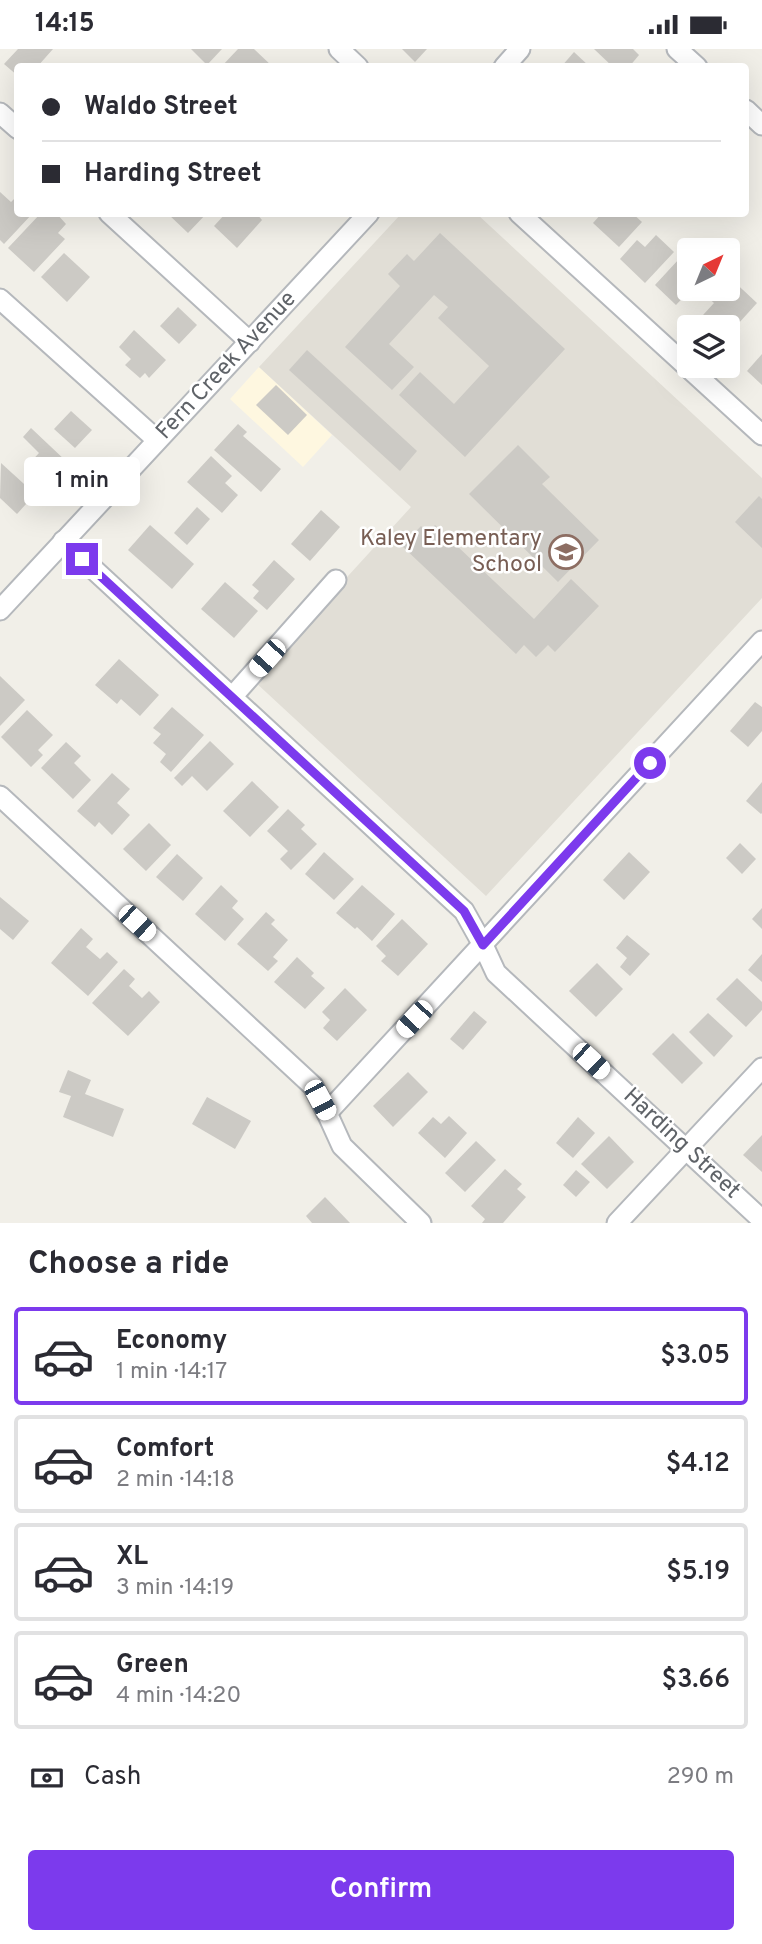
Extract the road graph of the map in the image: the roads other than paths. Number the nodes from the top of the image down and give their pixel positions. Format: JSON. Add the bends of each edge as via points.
{"nodes":[{"id":1,"x":339,"y":49,"type":"edge"},
{"id":2,"x":520,"y":49,"type":"edge"},
{"id":3,"x":677,"y":49,"type":"edge"},
{"id":4,"x":354,"y":63,"type":"edge"},
{"id":5,"x":508,"y":63,"type":"edge"},
{"id":6,"x":693,"y":63,"type":"edge"},
{"id":7,"x":0,"y":113,"type":"edge"},
{"id":8,"x":749,"y":113,"type":"edge"},
{"id":9,"x":14,"y":125,"type":"edge"},
{"id":10,"x":762,"y":125,"type":"edge"},
{"id":11,"x":113,"y":217,"type":"edge"},
{"id":12,"x":365,"y":217,"type":"edge"},
{"id":13,"x":523,"y":217,"type":"edge"},
{"id":14,"x":0,"y":299,"type":"edge"},
{"id":15,"x":250,"y":342,"type":"junction"},
{"id":16,"x":762,"y":435,"type":"edge"},
{"id":17,"x":157,"y":440,"type":"junction"},
{"id":18,"x":63,"y":541,"type":"junction"},
{"id":19,"x":336,"y":580,"type":"dead end"},
{"id":20,"x":0,"y":610,"type":"edge"},
{"id":21,"x":762,"y":641,"type":"edge"},
{"id":22,"x":232,"y":697,"type":"junction"},
{"id":23,"x":0,"y":796,"type":"edge"},
{"id":24,"x":483,"y":945,"type":"junction"},
{"id":25,"x":762,"y":1068,"type":"edge"},
{"id":26,"x":327,"y":1113,"type":"junction"},
{"id":27,"x":687,"y":1149,"type":"junction"},
{"id":28,"x":762,"y":1220,"type":"edge"},
{"id":29,"x":421,"y":1223,"type":"edge"},
{"id":30,"x":617,"y":1223,"type":"edge"}],
"edges":[{"from":1,"to":4,"type":"street"},
{"from":2,"to":5,"type":"street"},
{"from":3,"to":6,"type":"street"},
{"from":7,"to":9,"type":"street"},
{"from":8,"to":10,"type":"street"},
{"from":11,"to":15,"type":"street"},
{"from":12,"to":15,"type":"street","name":"Fern Creek Avenue"},
{"from":13,"to":16,"type":"street"},
{"from":14,"to":17,"type":"street"},
{"from":15,"to":17,"type":"street","name":"Fern Creek Avenue"},
{"from":17,"to":18,"type":"street","name":"Fern Creek Avenue"},
{"from":18,"to":20,"type":"street","name":"Fern Creek Avenue"},
{"from":18,"to":22,"type":"street","name":"Harding Street"},
{"from":19,"to":22,"type":"street"},
{"from":21,"to":24,"type":"street"},
{"from":22,"to":24,"type":"street","name":"Harding Street","via":[[464,911]]},
{"from":23,"to":26,"type":"street","via":[[313,1086]]},
{"from":24,"to":26,"type":"street"},
{"from":24,"to":27,"type":"street","name":"Harding Street","via":[[496,973]]},
{"from":25,"to":27,"type":"street"},
{"from":26,"to":29,"type":"street","via":[[342,1146]]},
{"from":27,"to":28,"type":"street","name":"Harding Street"},
{"from":27,"to":30,"type":"street"}]}
